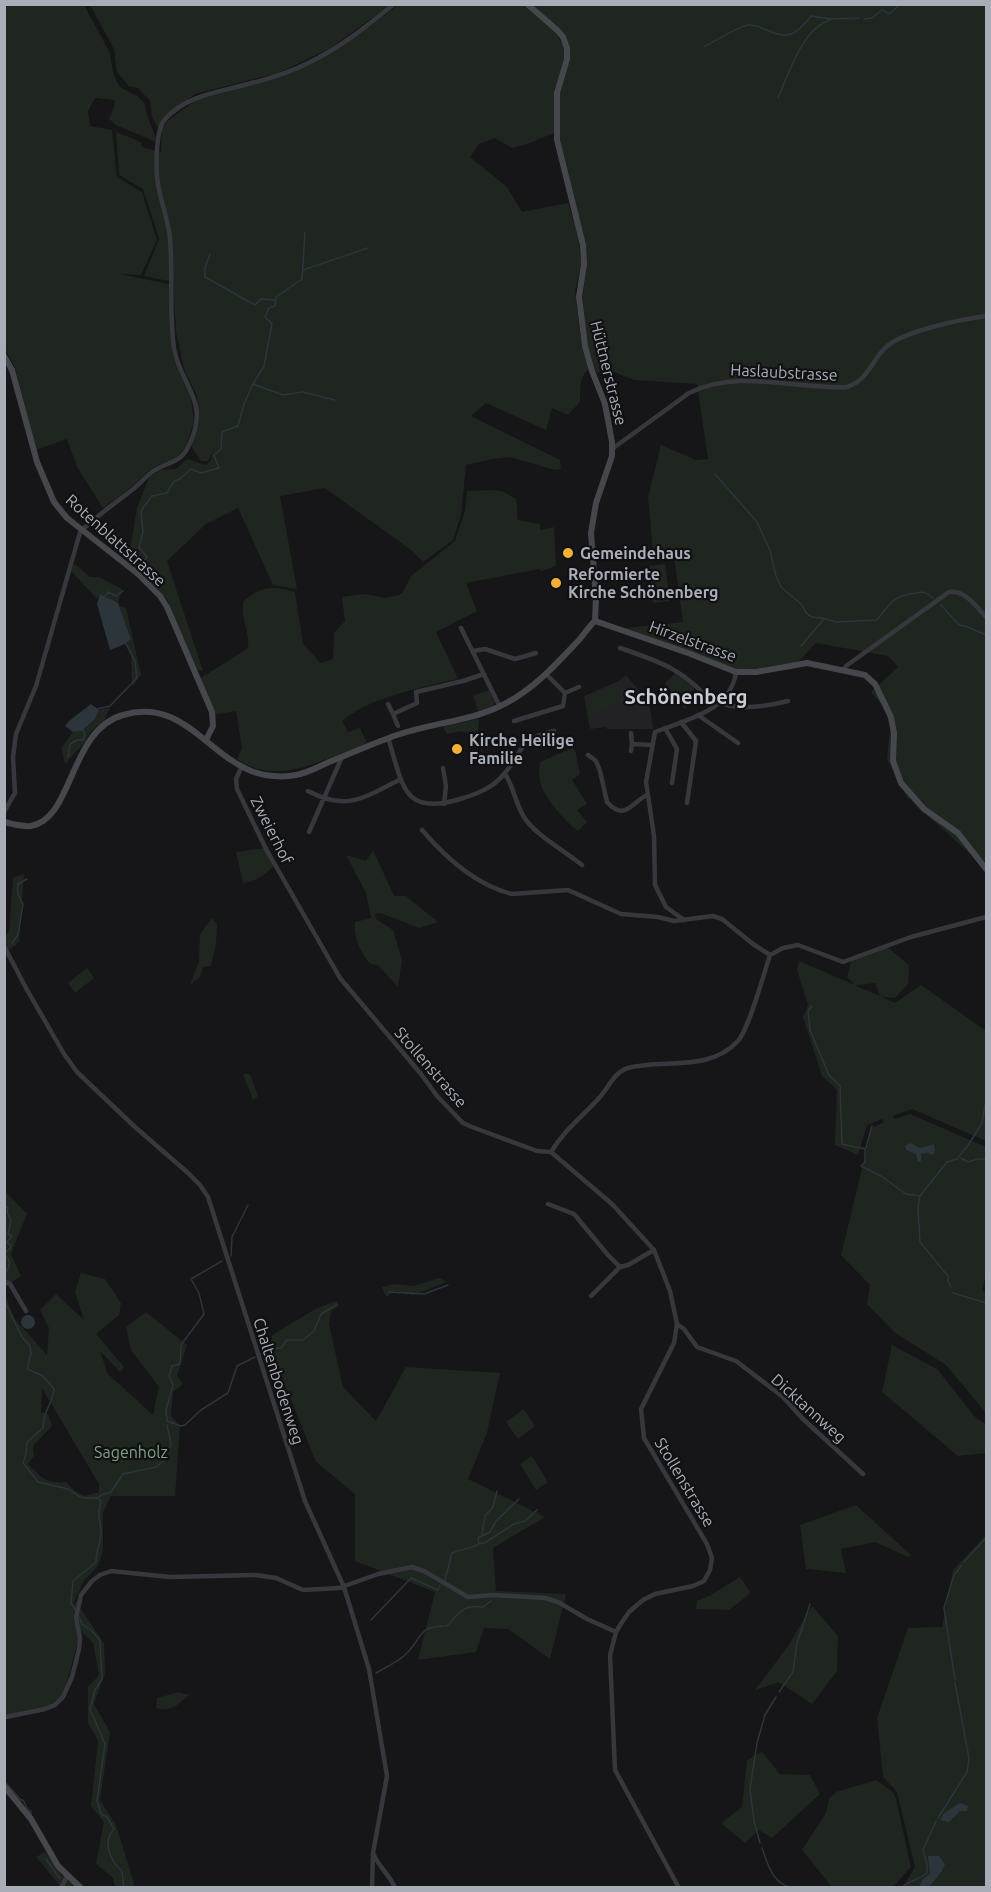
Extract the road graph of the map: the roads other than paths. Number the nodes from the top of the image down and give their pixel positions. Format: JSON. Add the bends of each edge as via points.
{"nodes":[{"id":1,"x":394,"y":4,"type":"edge"},
{"id":2,"x":526,"y":4,"type":"edge"},
{"id":3,"x":987,"y":316,"type":"edge"},
{"id":4,"x":4,"y":356,"type":"edge"},
{"id":5,"x":612,"y":449,"type":"junction"},
{"id":6,"x":81,"y":529,"type":"junction"},
{"id":7,"x":987,"y":617,"type":"edge"},
{"id":8,"x":596,"y":621,"type":"junction"},
{"id":9,"x":461,"y":628,"type":"dead end"},
{"id":10,"x":620,"y":648,"type":"dead end"},
{"id":11,"x":473,"y":651,"type":"junction"},
{"id":12,"x":536,"y":652,"type":"dead end"},
{"id":13,"x":844,"y":669,"type":"junction"},
{"id":14,"x":736,"y":672,"type":"junction"},
{"id":15,"x":484,"y":674,"type":"junction"},
{"id":16,"x":546,"y":674,"type":"junction"},
{"id":17,"x":579,"y":687,"type":"dead end"},
{"id":18,"x":565,"y":693,"type":"junction"},
{"id":19,"x":788,"y":701,"type":"dead end"},
{"id":20,"x":721,"y":703,"type":"junction"},
{"id":21,"x":388,"y":704,"type":"dead end"},
{"id":22,"x":500,"y":707,"type":"junction"},
{"id":23,"x":714,"y":707,"type":"junction"},
{"id":24,"x":393,"y":714,"type":"junction"},
{"id":25,"x":698,"y":715,"type":"junction"},
{"id":26,"x":514,"y":721,"type":"dead end"},
{"id":27,"x":681,"y":722,"type":"junction"},
{"id":28,"x":398,"y":726,"type":"dead end"},
{"id":29,"x":665,"y":728,"type":"junction"},
{"id":30,"x":554,"y":731,"type":"dead end"},
{"id":31,"x":631,"y":733,"type":"dead end"},
{"id":32,"x":388,"y":738,"type":"junction"},
{"id":33,"x":206,"y":740,"type":"junction"},
{"id":34,"x":738,"y":743,"type":"dead end"},
{"id":35,"x":632,"y":744,"type":"junction"},
{"id":36,"x":652,"y":745,"type":"junction"},
{"id":37,"x":631,"y":751,"type":"dead end"},
{"id":38,"x":588,"y":755,"type":"dead end"},
{"id":39,"x":342,"y":757,"type":"junction"},
{"id":40,"x":242,"y":766,"type":"junction"},
{"id":41,"x":443,"y":768,"type":"dead end"},
{"id":42,"x":505,"y":774,"type":"junction"},
{"id":43,"x":401,"y":779,"type":"junction"},
{"id":44,"x":672,"y":783,"type":"dead end"},
{"id":45,"x":308,"y":790,"type":"dead end"},
{"id":46,"x":647,"y":795,"type":"junction"},
{"id":47,"x":323,"y":799,"type":"junction"},
{"id":48,"x":687,"y":803,"type":"dead end"},
{"id":49,"x":444,"y":804,"type":"junction"},
{"id":50,"x":4,"y":812,"type":"edge"},
{"id":51,"x":4,"y":822,"type":"edge"},
{"id":52,"x":422,"y":830,"type":"dead end"},
{"id":53,"x":309,"y":832,"type":"dead end"},
{"id":54,"x":582,"y":864,"type":"dead end"},
{"id":55,"x":987,"y":869,"type":"edge"},
{"id":56,"x":298,"y":903,"type":"joint"},
{"id":57,"x":987,"y":917,"type":"edge"},
{"id":58,"x":685,"y":920,"type":"junction"},
{"id":59,"x":4,"y":946,"type":"edge"},
{"id":60,"x":770,"y":955,"type":"junction"},
{"id":61,"x":552,"y":1152,"type":"junction"},
{"id":62,"x":548,"y":1204,"type":"dead end"},
{"id":63,"x":654,"y":1250,"type":"junction"},
{"id":64,"x":620,"y":1267,"type":"junction"},
{"id":65,"x":7,"y":1282,"type":"edge"},
{"id":66,"x":591,"y":1296,"type":"dead end"},
{"id":67,"x":26,"y":1311,"type":"dead end"},
{"id":68,"x":677,"y":1324,"type":"junction"},
{"id":69,"x":863,"y":1474,"type":"dead end"},
{"id":70,"x":344,"y":1587,"type":"junction"},
{"id":71,"x":616,"y":1632,"type":"junction"},
{"id":72,"x":5,"y":1716,"type":"edge"},
{"id":73,"x":4,"y":1724,"type":"edge"},
{"id":74,"x":4,"y":1786,"type":"edge"},
{"id":75,"x":373,"y":1853,"type":"junction"},
{"id":76,"x":67,"y":1876,"type":"junction"},
{"id":77,"x":61,"y":1887,"type":"edge"},
{"id":78,"x":81,"y":1887,"type":"edge"},
{"id":79,"x":372,"y":1887,"type":"edge"},
{"id":80,"x":395,"y":1887,"type":"edge"},
{"id":81,"x":679,"y":1887,"type":"edge"}],
"edges":[{"from":1,"to":6,"type":"street","via":[[353,37],[309,63],[256,82],[205,94],[162,123],[157,176],[170,238],[174,340],[178,361],[195,401],[194,428],[188,447],[177,461],[149,473]]},
{"from":2,"to":5,"type":"street","name":"Hüttnerstrasse","via":[[561,33],[567,48],[557,93],[556,135],[583,245],[579,308],[588,359],[605,403]]},
{"from":3,"to":5,"type":"street","name":"Haslaubstrasse","via":[[894,341],[862,380],[847,387],[739,380],[702,386]]},
{"from":4,"to":6,"type":"street","name":"Rotenblattstrasse","via":[[12,370],[48,491],[60,511]]},
{"from":5,"to":8,"type":"street","name":"Hüttnerstrasse","via":[[591,526]]},
{"from":6,"to":33,"type":"street","name":"Rotenblattstrasse","via":[[150,584],[166,608],[212,712],[213,726]]},
{"from":6,"to":50,"type":"street","via":[[36,686],[16,734],[15,793]]},
{"from":7,"to":13,"type":"street","via":[[963,595],[949,592]]},
{"from":8,"to":14,"type":"street","name":"Hirzelstrasse"},
{"from":8,"to":16,"type":"street"},
{"from":9,"to":11,"type":"street"},
{"from":10,"to":23,"type":"street","via":[[675,669]]},
{"from":11,"to":12,"type":"street","via":[[485,649],[515,659]]},
{"from":11,"to":15,"type":"street"},
{"from":13,"to":14,"type":"street","name":"Hirzelstrasse","via":[[807,663]]},
{"from":13,"to":55,"type":"street","name":"Hirzelstrasse","via":[[868,676],[885,702],[894,729],[895,768],[906,789],[924,809],[958,833]]},
{"from":14,"to":20,"type":"street","via":[[730,693]]},
{"from":15,"to":22,"type":"street"},
{"from":15,"to":24,"type":"street","via":[[416,692],[417,703]]},
{"from":16,"to":18,"type":"street"},
{"from":16,"to":22,"type":"street"},
{"from":17,"to":18,"type":"street"},
{"from":18,"to":26,"type":"street","via":[[563,705],[556,709]]},
{"from":19,"to":20,"type":"street","via":[[754,706]]},
{"from":20,"to":23,"type":"street"},
{"from":21,"to":24,"type":"street"},
{"from":22,"to":32,"type":"street","via":[[472,718]]},
{"from":23,"to":25,"type":"street"},
{"from":24,"to":28,"type":"street"},
{"from":25,"to":27,"type":"street"},
{"from":25,"to":34,"type":"street"},
{"from":27,"to":29,"type":"street"},
{"from":27,"to":48,"type":"street","via":[[696,741]]},
{"from":29,"to":36,"type":"street","via":[[655,732]]},
{"from":29,"to":44,"type":"street","via":[[677,749]]},
{"from":30,"to":42,"type":"street","via":[[520,747]]},
{"from":31,"to":35,"type":"street"},
{"from":32,"to":39,"type":"street"},
{"from":32,"to":43,"type":"street"},
{"from":33,"to":40,"type":"street"},
{"from":33,"to":51,"type":"street","via":[[178,720],[156,712],[134,712],[113,718],[89,740],[60,801],[48,817],[30,826]]},
{"from":35,"to":36,"type":"street"},
{"from":35,"to":37,"type":"street"},
{"from":36,"to":46,"type":"street"},
{"from":38,"to":46,"type":"street","via":[[596,761],[611,807],[624,811]]},
{"from":39,"to":40,"type":"street","via":[[288,776],[257,773]]},
{"from":39,"to":47,"type":"street"},
{"from":40,"to":56,"type":"street","name":"Zweierhof","via":[[236,779],[237,789]]},
{"from":41,"to":49,"type":"street"},
{"from":42,"to":49,"type":"street","via":[[477,794]]},
{"from":42,"to":54,"type":"street","via":[[525,819]]},
{"from":43,"to":47,"type":"street","via":[[348,802]]},
{"from":43,"to":49,"type":"street","via":[[416,801]]},
{"from":45,"to":47,"type":"street"},
{"from":46,"to":58,"type":"street","via":[[656,885],[666,907]]},
{"from":47,"to":53,"type":"street"},
{"from":52,"to":58,"type":"street","via":[[477,880],[502,891],[512,894],[568,890],[621,914]]},
{"from":56,"to":61,"type":"street","name":"Stollenstrasse","via":[[339,978],[449,1109],[472,1127],[537,1151]]},
{"from":57,"to":60,"type":"street","via":[[911,937],[843,962],[798,945]]},
{"from":58,"to":60,"type":"street","via":[[713,916],[722,919]]},
{"from":59,"to":70,"type":"street","name":"Chaltenbodenweg","via":[[77,1072],[187,1172],[208,1197],[305,1501]]},
{"from":60,"to":61,"type":"street","via":[[739,1040],[703,1062],[625,1069],[565,1132]]},
{"from":61,"to":63,"type":"street","name":"Stollenstrasse","via":[[612,1204]]},
{"from":62,"to":64,"type":"street","via":[[574,1214]]},
{"from":63,"to":64,"type":"street"},
{"from":63,"to":68,"type":"street","name":"Stollenstrasse","via":[[670,1291]]},
{"from":64,"to":66,"type":"street"},
{"from":65,"to":67,"type":"street"},
{"from":68,"to":69,"type":"street","name":"Dicktannweg","via":[[697,1347],[736,1361],[783,1397]]},
{"from":68,"to":71,"type":"street","name":"Stollenstrasse","via":[[670,1354],[641,1409],[641,1424],[653,1456],[708,1544],[710,1570],[704,1581],[693,1586],[643,1600]]},
{"from":70,"to":71,"type":"street","via":[[412,1567],[468,1597],[545,1598]]},
{"from":70,"to":72,"type":"street","via":[[303,1590],[276,1578],[256,1575],[170,1577],[111,1571],[100,1575],[81,1595],[77,1612],[79,1649],[63,1697],[45,1709]]},
{"from":70,"to":75,"type":"street","name":"Chaltenbodenweg","via":[[369,1669],[387,1776]]},
{"from":71,"to":81,"type":"street","name":"Stollenstrasse","via":[[610,1655],[615,1770]]},
{"from":72,"to":73,"type":"street"},
{"from":74,"to":76,"type":"street","via":[[31,1819]]},
{"from":75,"to":79,"type":"street","name":"Chaltenbodenweg"},
{"from":75,"to":80,"type":"street"},
{"from":76,"to":77,"type":"street"},
{"from":76,"to":78,"type":"street"}]}
